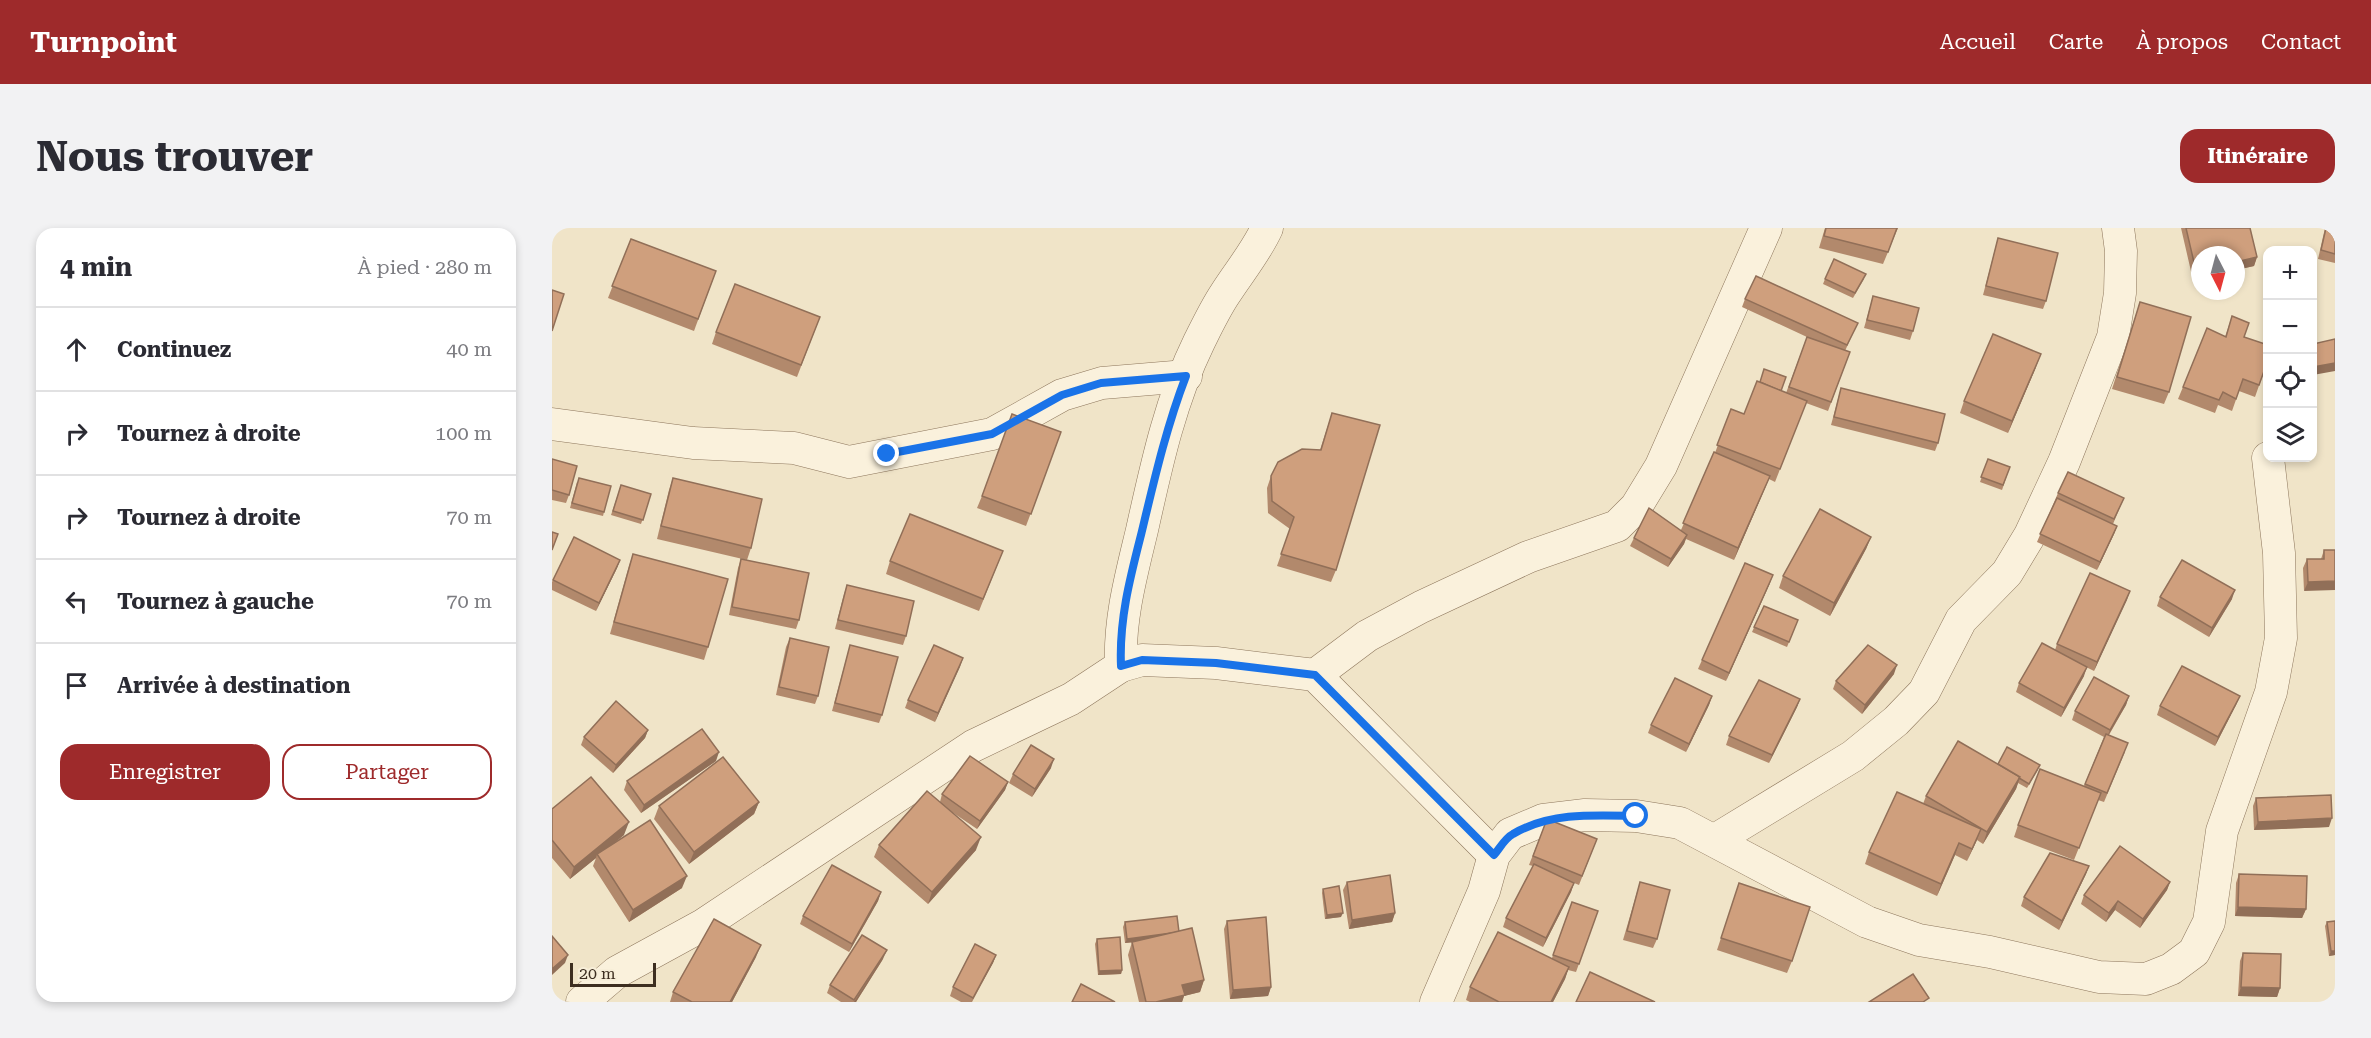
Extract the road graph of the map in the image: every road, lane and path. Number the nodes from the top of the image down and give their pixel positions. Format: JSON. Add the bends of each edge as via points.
{"nodes":[{"id":1,"x":1267,"y":228,"type":"edge"},
{"id":2,"x":1766,"y":228,"type":"edge"},
{"id":3,"x":2118,"y":228,"type":"edge"},
{"id":4,"x":1186,"y":376,"type":"junction"},
{"id":5,"x":552,"y":424,"type":"edge"},
{"id":6,"x":2268,"y":462,"type":"edge"},
{"id":7,"x":1121,"y":666,"type":"junction"},
{"id":8,"x":1315,"y":675,"type":"junction"},
{"id":9,"x":1716,"y":840,"type":"junction"},
{"id":10,"x":1494,"y":855,"type":"junction"},
{"id":11,"x":582,"y":1002,"type":"edge"},
{"id":12,"x":1436,"y":1002,"type":"edge"}],
"edges":[{"from":1,"to":4,"type":"street","via":[[1224,296]]},
{"from":2,"to":8,"type":"street","via":[[1661,466],[1636,507],[1617,526],[1528,557],[1421,608],[1368,636]]},
{"from":3,"to":9,"type":"street","via":[[2120,293],[2113,338],[2064,462],[2030,535],[2007,573],[1961,620],[1924,692],[1896,722],[1853,756]]},
{"from":4,"to":5,"type":"street","via":[[1101,383],[1062,395],[992,434],[849,462],[794,448],[693,443]]},
{"from":4,"to":7,"type":"street","via":[[1165,438],[1132,568],[1120,639]]},
{"from":6,"to":9,"type":"street","via":[[2279,553],[2281,638],[2271,692],[2222,831],[2209,922],[2194,952],[2171,969],[2146,979],[2098,977],[1919,940],[1867,922]]},
{"from":7,"to":8,"type":"street","via":[[1142,660],[1207,663]]},
{"from":7,"to":11,"type":"street","via":[[1071,699],[973,746],[703,925],[617,972]]},
{"from":8,"to":10,"type":"street"},
{"from":9,"to":10,"type":"street","via":[[1680,823],[1636,816],[1584,815],[1543,820],[1510,834]]},
{"from":10,"to":12,"type":"street","via":[[1484,891]]}]}
